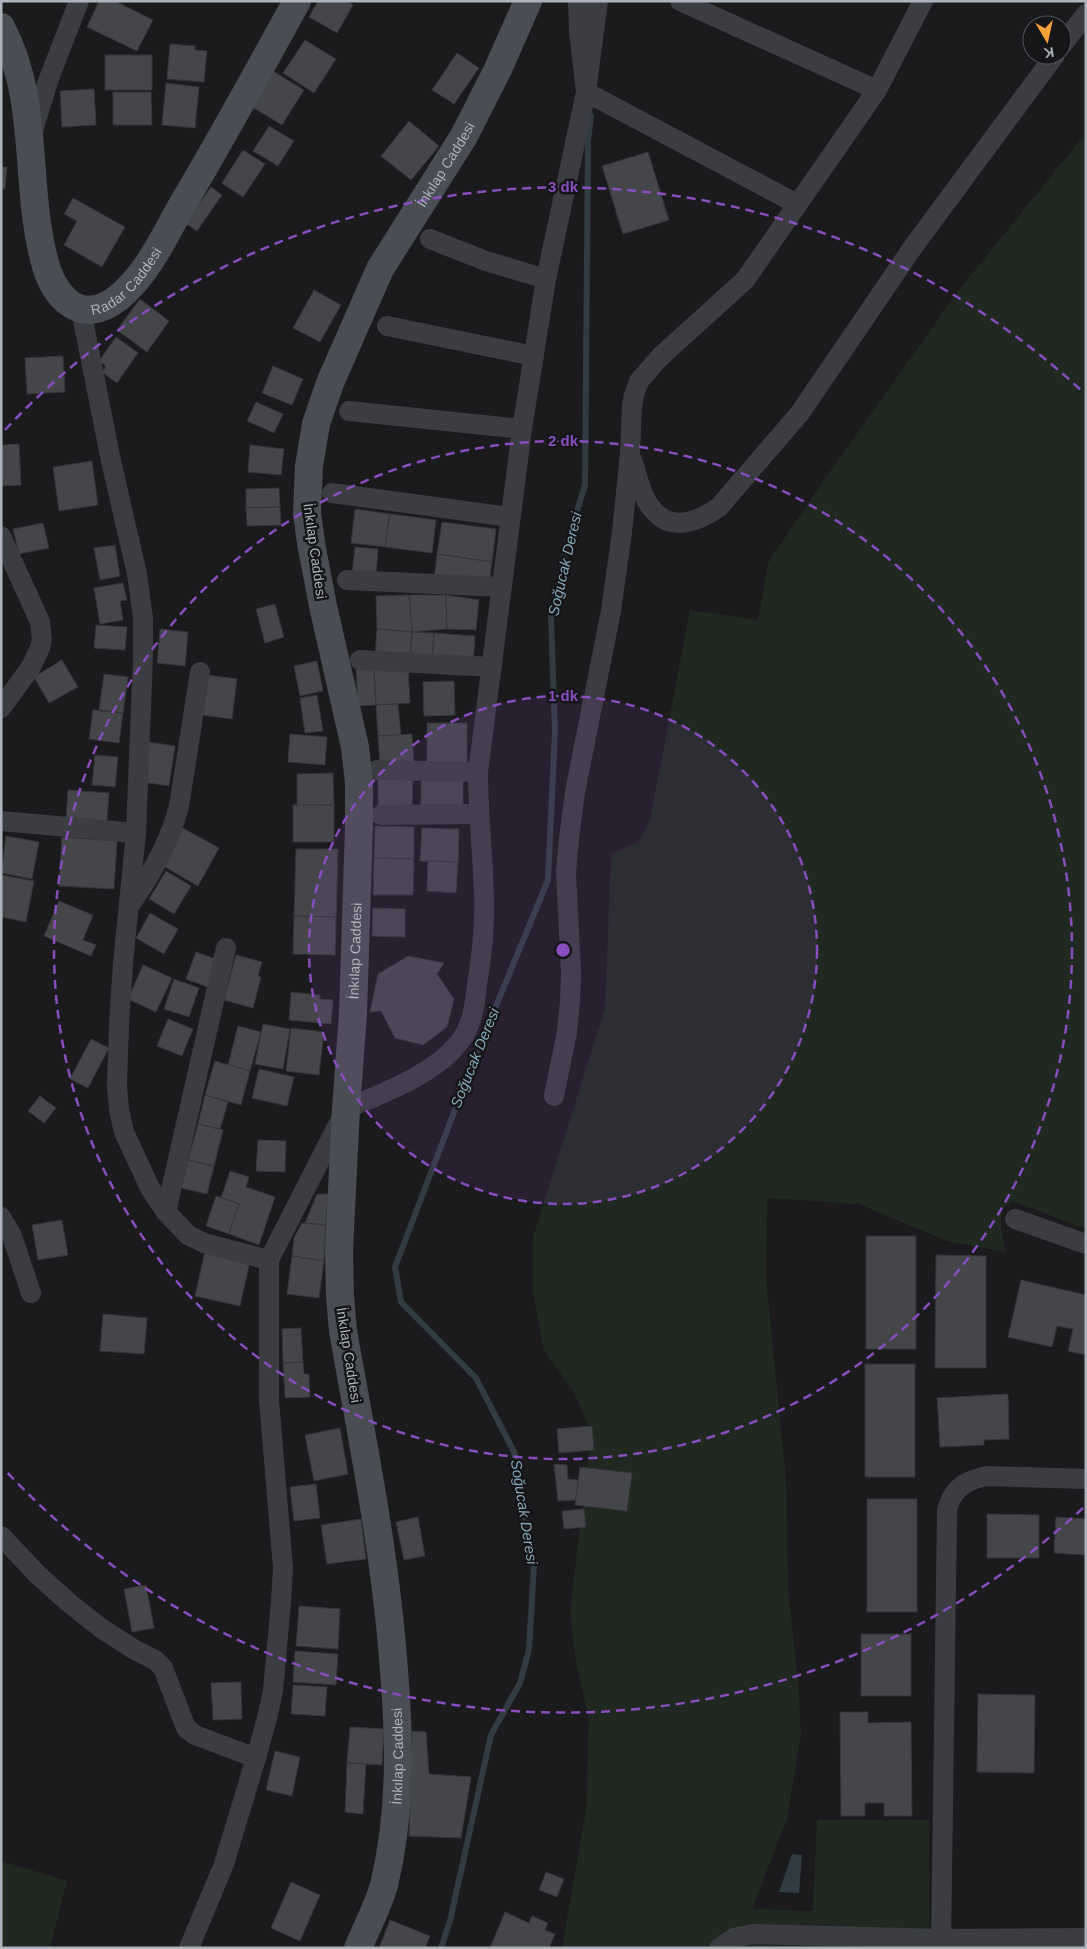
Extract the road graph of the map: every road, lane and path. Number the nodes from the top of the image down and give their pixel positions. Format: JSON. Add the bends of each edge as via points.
{"nodes":[{"id":1,"x":78,"y":1,"type":"edge"},
{"id":2,"x":297,"y":1,"type":"edge"},
{"id":3,"x":528,"y":1,"type":"edge"},
{"id":4,"x":578,"y":1,"type":"edge"},
{"id":5,"x":598,"y":1,"type":"edge"},
{"id":6,"x":680,"y":1,"type":"edge"},
{"id":7,"x":923,"y":1,"type":"edge"},
{"id":8,"x":1086,"y":14,"type":"edge"},
{"id":9,"x":1,"y":26,"type":"edge"},
{"id":10,"x":1072,"y":32,"type":"edge"},
{"id":11,"x":1048,"y":65,"type":"edge"},
{"id":12,"x":877,"y":90,"type":"junction"},
{"id":13,"x":586,"y":92,"type":"junction"},
{"id":14,"x":30,"y":140,"type":"junction"},
{"id":15,"x":798,"y":204,"type":"junction"},
{"id":16,"x":430,"y":239,"type":"dead end"},
{"id":17,"x":546,"y":279,"type":"junction"},
{"id":18,"x":81,"y":310,"type":"junction"},
{"id":19,"x":386,"y":326,"type":"dead end"},
{"id":20,"x":534,"y":356,"type":"junction"},
{"id":21,"x":350,"y":411,"type":"dead end"},
{"id":22,"x":522,"y":429,"type":"junction"},
{"id":23,"x":630,"y":453,"type":"junction"},
{"id":24,"x":332,"y":493,"type":"dead end"},
{"id":25,"x":510,"y":516,"type":"junction"},
{"id":26,"x":1,"y":536,"type":"edge"},
{"id":27,"x":347,"y":580,"type":"dead end"},
{"id":28,"x":502,"y":588,"type":"junction"},
{"id":29,"x":360,"y":660,"type":"dead end"},
{"id":30,"x":492,"y":667,"type":"junction"},
{"id":31,"x":200,"y":672,"type":"dead end"},
{"id":32,"x":1,"y":708,"type":"edge"},
{"id":33,"x":377,"y":770,"type":"dead end"},
{"id":34,"x":478,"y":772,"type":"junction"},
{"id":35,"x":380,"y":814,"type":"dead end"},
{"id":36,"x":478,"y":814,"type":"junction"},
{"id":37,"x":1,"y":821,"type":"edge"},
{"id":38,"x":136,"y":833,"type":"junction"},
{"id":39,"x":128,"y":907,"type":"junction"},
{"id":40,"x":226,"y":948,"type":"dead end"},
{"id":41,"x":554,"y":1096,"type":"dead end"},
{"id":42,"x":346,"y":1109,"type":"junction"},
{"id":43,"x":166,"y":1212,"type":"junction"},
{"id":44,"x":1,"y":1217,"type":"edge"},
{"id":45,"x":1014,"y":1219,"type":"dead end"},
{"id":46,"x":1086,"y":1244,"type":"edge"},
{"id":47,"x":269,"y":1260,"type":"junction"},
{"id":48,"x":32,"y":1293,"type":"dead end"},
{"id":49,"x":1086,"y":1479,"type":"edge"},
{"id":50,"x":1,"y":1536,"type":"edge"},
{"id":51,"x":256,"y":1758,"type":"junction"},
{"id":52,"x":1086,"y":1938,"type":"edge"},
{"id":53,"x":941,"y":1944,"type":"edge"},
{"id":54,"x":189,"y":1948,"type":"edge"},
{"id":55,"x":358,"y":1948,"type":"edge"},
{"id":56,"x":719,"y":1948,"type":"edge"}],
"edges":[{"from":1,"to":14,"type":"street"},
{"from":2,"to":18,"type":"street","name":"Radar Caddesi","via":[[210,159],[141,273],[117,298],[93,310]]},
{"from":3,"to":42,"type":"street","name":"İnkılap Caddesi","via":[[464,136],[380,269],[330,383],[312,443],[307,489],[311,543],[322,606],[355,747],[359,783],[357,916]]},
{"from":4,"to":13,"type":"street"},
{"from":5,"to":13,"type":"street"},
{"from":6,"to":12,"type":"street"},
{"from":7,"to":12,"type":"street"},
{"from":8,"to":10,"type":"street"},
{"from":9,"to":14,"type":"street","name":"Radar Caddesi","via":[[10,42],[25,94]]},
{"from":11,"to":23,"type":"street","via":[[913,248],[800,413],[719,507],[689,523],[674,523],[662,517],[653,511],[646,499]]},
{"from":12,"to":15,"type":"street"},
{"from":13,"to":15,"type":"street"},
{"from":13,"to":17,"type":"street"},
{"from":14,"to":18,"type":"street","name":"Radar Caddesi","via":[[44,261],[56,290]]},
{"from":15,"to":23,"type":"street","via":[[745,280],[660,357],[639,381],[632,406]]},
{"from":16,"to":17,"type":"street","via":[[486,262]]},
{"from":17,"to":20,"type":"street"},
{"from":18,"to":38,"type":"street","via":[[137,574],[143,618]]},
{"from":19,"to":20,"type":"street"},
{"from":20,"to":22,"type":"street"},
{"from":21,"to":22,"type":"street"},
{"from":22,"to":25,"type":"street"},
{"from":23,"to":41,"type":"street","via":[[611,611],[575,792],[569,839],[566,872],[570,1001]]},
{"from":24,"to":25,"type":"street"},
{"from":25,"to":28,"type":"street"},
{"from":26,"to":32,"type":"street","via":[[40,622],[42,640],[31,667]]},
{"from":27,"to":28,"type":"street"},
{"from":28,"to":30,"type":"street"},
{"from":29,"to":30,"type":"street"},
{"from":30,"to":34,"type":"street"},
{"from":31,"to":39,"type":"street","via":[[174,827],[143,886]]},
{"from":33,"to":34,"type":"street"},
{"from":34,"to":36,"type":"street"},
{"from":35,"to":36,"type":"street"},
{"from":36,"to":42,"type":"street","via":[[484,897],[483,943],[474,1012],[468,1030],[446,1056],[419,1074]]},
{"from":37,"to":38,"type":"street"},
{"from":38,"to":39,"type":"street"},
{"from":39,"to":43,"type":"street","via":[[119,1025],[119,1110],[133,1156]]},
{"from":40,"to":43,"type":"street"},
{"from":42,"to":47,"type":"street"},
{"from":42,"to":55,"type":"street","name":"İnkılap Caddesi","via":[[340,1296],[343,1331],[381,1544],[399,1728],[390,1851],[383,1887]]},
{"from":43,"to":47,"type":"street","via":[[188,1235],[204,1243]]},
{"from":44,"to":48,"type":"street","via":[[12,1236]]},
{"from":45,"to":46,"type":"street"},
{"from":47,"to":51,"type":"street","via":[[269,1400],[283,1568],[272,1691]]},
{"from":49,"to":53,"type":"street","via":[[987,1476],[973,1479],[954,1492],[947,1511]]},
{"from":50,"to":51,"type":"street","via":[[68,1602],[102,1629],[163,1668],[186,1728],[195,1735]]},
{"from":51,"to":54,"type":"street","via":[[224,1864]]},
{"from":52,"to":53,"type":"street"},
{"from":53,"to":56,"type":"street","via":[[753,1934],[734,1938]]}]}
